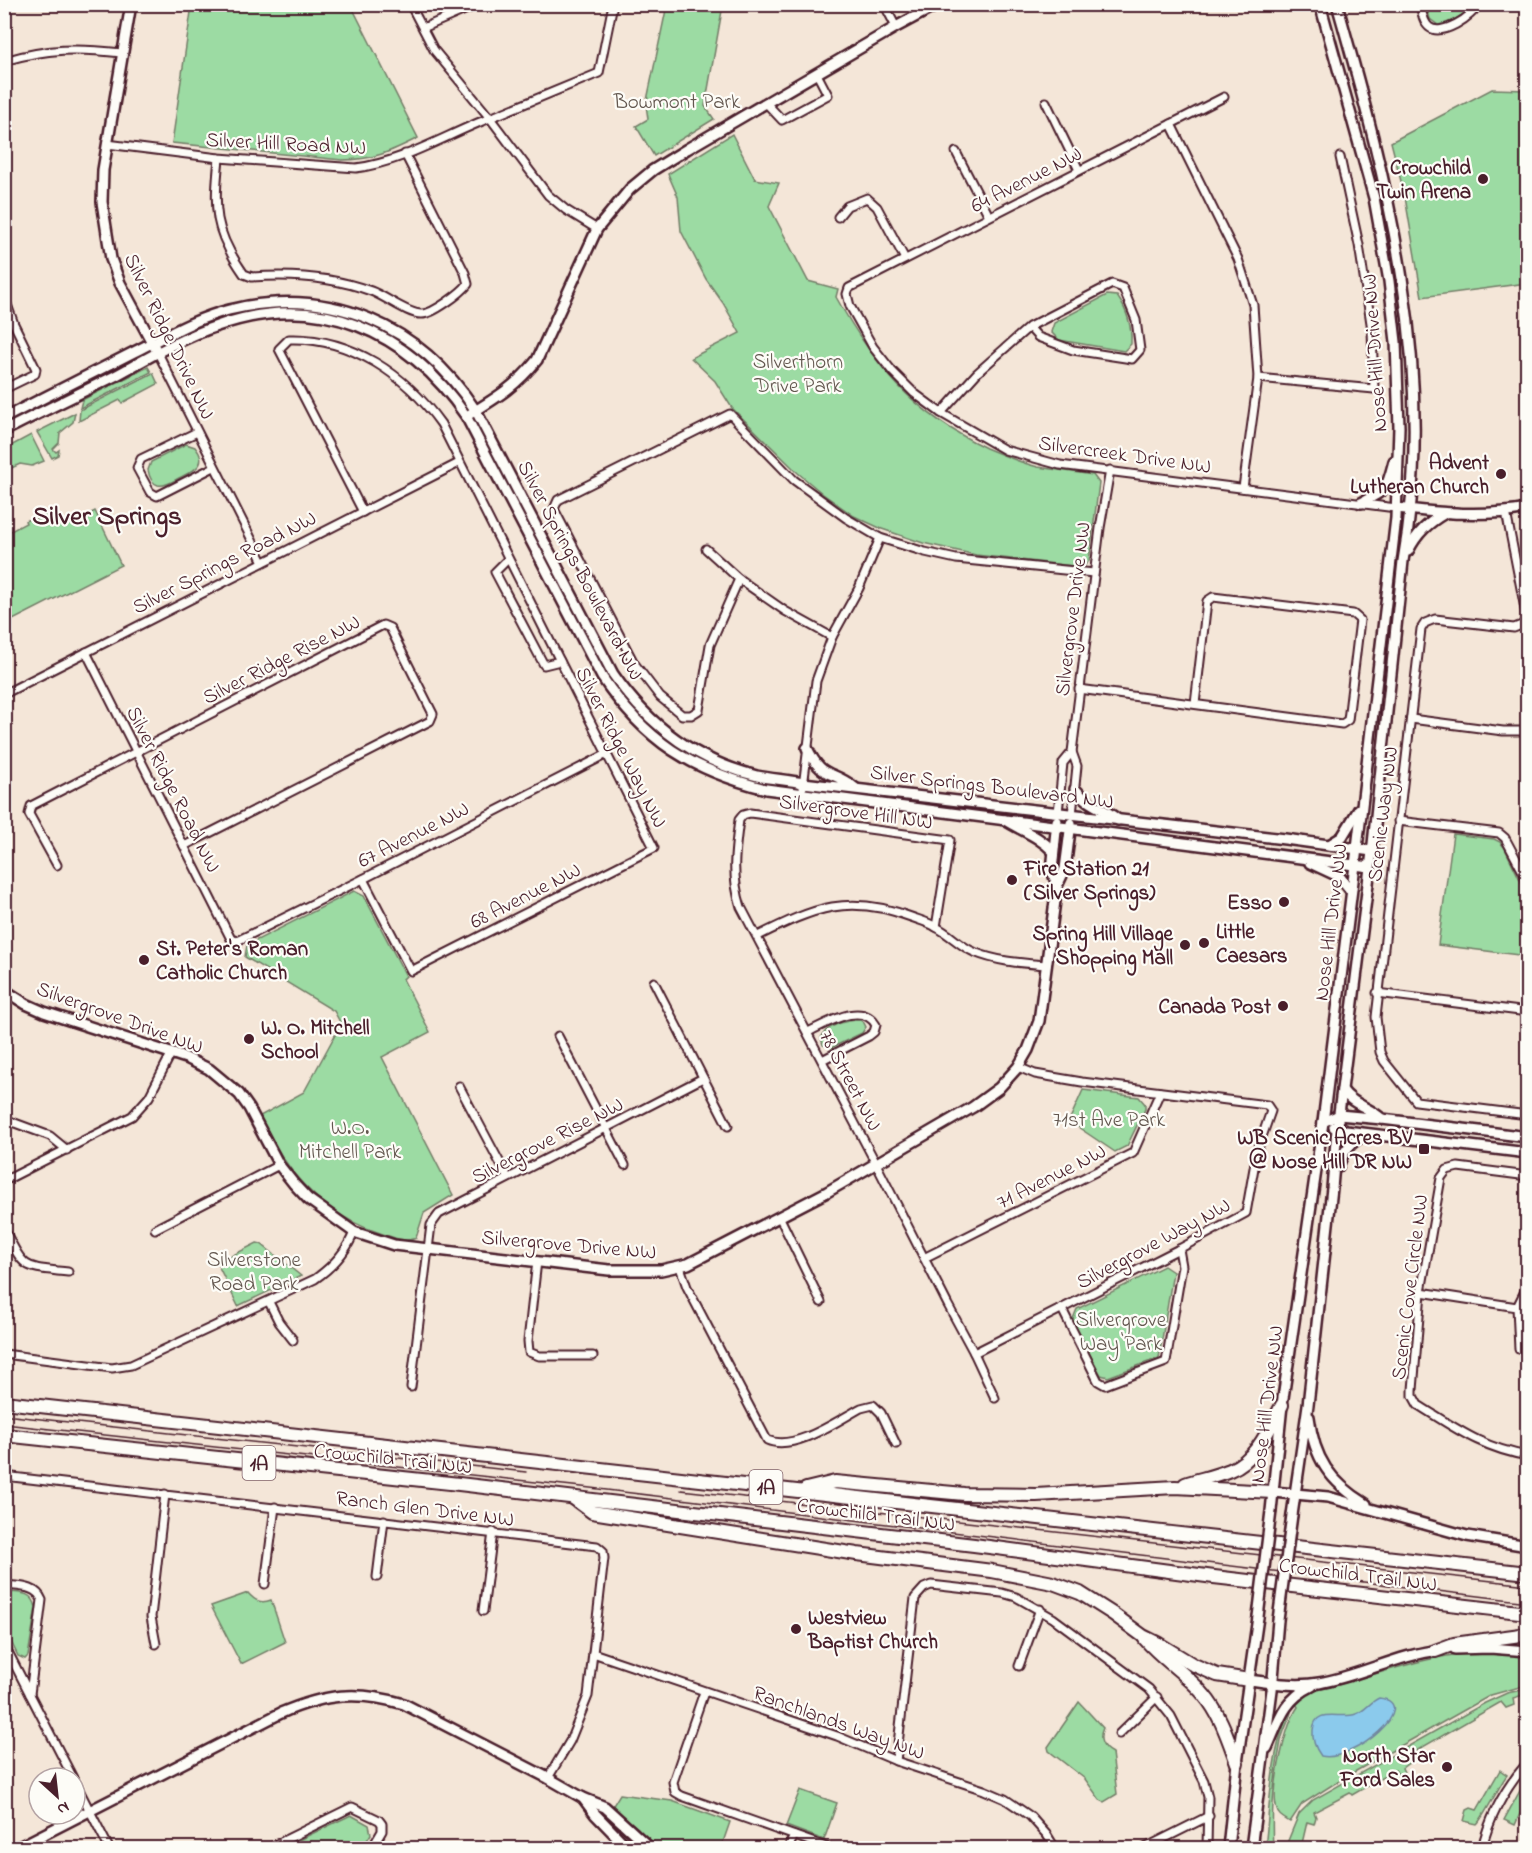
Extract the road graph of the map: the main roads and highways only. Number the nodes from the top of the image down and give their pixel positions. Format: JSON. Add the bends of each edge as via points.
{"nodes":[{"id":1,"x":4,"y":1402,"type":"edge"},
{"id":2,"x":1282,"y":1405,"type":"road end"},
{"id":3,"x":4,"y":1435,"type":"edge"},
{"id":4,"x":1175,"y":1487,"type":"junction"},
{"id":5,"x":799,"y":1491,"type":"junction"},
{"id":6,"x":1273,"y":1492,"type":"road end"},
{"id":7,"x":572,"y":1498,"type":"junction"},
{"id":8,"x":1527,"y":1573,"type":"edge"},
{"id":9,"x":1527,"y":1613,"type":"edge"},
{"id":10,"x":1527,"y":1634,"type":"edge"},
{"id":11,"x":1143,"y":1636,"type":"junction"},
{"id":12,"x":1434,"y":1651,"type":"road end"},
{"id":13,"x":1249,"y":1680,"type":"road end"},
{"id":14,"x":1237,"y":1763,"type":"road end"}],
"edges":[{"from":1,"to":5,"type":"highway","name":"Crowchild Trail NW","number":"1A"},
{"from":2,"to":4,"type":"highway","via":[[1250,1456],[1232,1469]]},
{"from":3,"to":7,"type":"highway","name":"Crowchild Trail NW","number":"1A"},
{"from":4,"to":5,"type":"highway","via":[[1036,1495],[964,1494],[835,1482]]},
{"from":4,"to":6,"type":"highway"},
{"from":5,"to":8,"type":"highway","name":"Crowchild Trail NW","number":"1A"},
{"from":7,"to":9,"type":"highway","name":"Crowchild Trail NW","number":"1A"},
{"from":7,"to":11,"type":"highway","via":[[592,1512],[1053,1583],[1080,1593]]},
{"from":10,"to":12,"type":"highway","via":[[1454,1644]]},
{"from":11,"to":13,"type":"highway","via":[[1217,1675]]},
{"from":11,"to":14,"type":"highway","via":[[1203,1694],[1222,1722]]}]}
